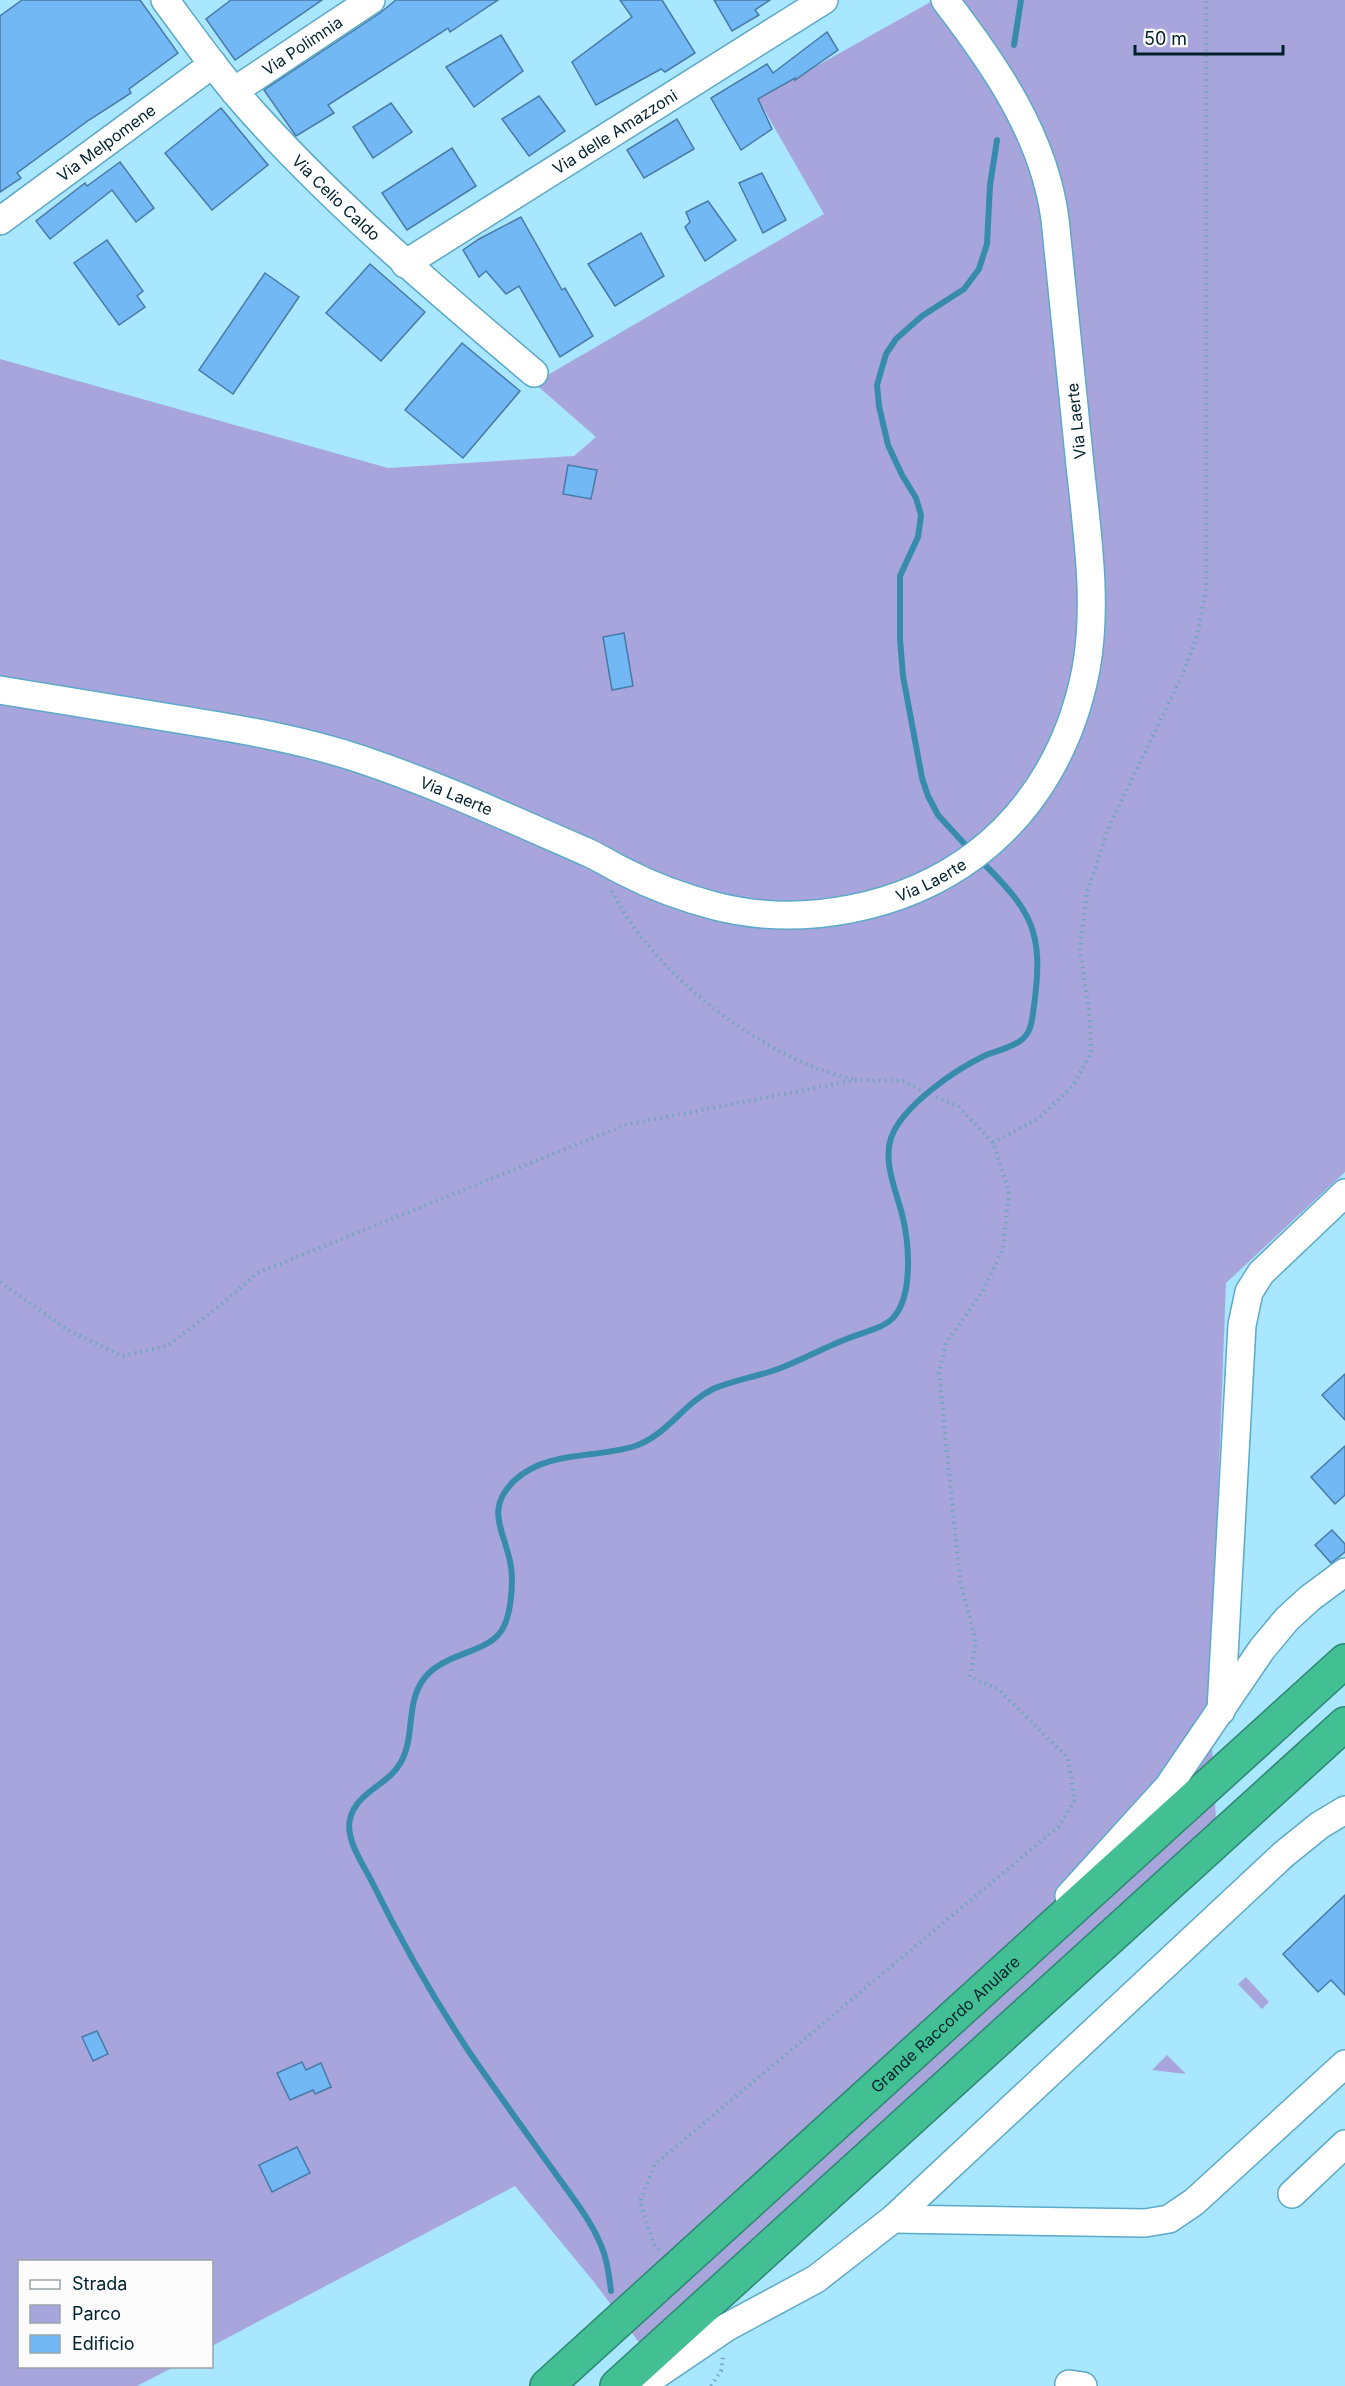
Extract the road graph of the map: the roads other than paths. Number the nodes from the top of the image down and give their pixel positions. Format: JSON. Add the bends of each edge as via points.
{"nodes":[{"id":1,"x":165,"y":0,"type":"edge"},
{"id":2,"x":371,"y":0,"type":"edge"},
{"id":3,"x":824,"y":0,"type":"edge"},
{"id":4,"x":945,"y":0,"type":"edge"},
{"id":5,"x":213,"y":64,"type":"junction"},
{"id":6,"x":234,"y":91,"type":"junction"},
{"id":7,"x":0,"y":221,"type":"edge"},
{"id":8,"x":405,"y":264,"type":"junction"},
{"id":9,"x":534,"y":373,"type":"dead end"},
{"id":10,"x":0,"y":690,"type":"edge"},
{"id":11,"x":1345,"y":1193,"type":"edge"},
{"id":12,"x":1345,"y":1572,"type":"edge"},
{"id":13,"x":1345,"y":1661,"type":"edge"},
{"id":14,"x":1221,"y":1710,"type":"junction"},
{"id":15,"x":1345,"y":1724,"type":"edge"},
{"id":16,"x":1345,"y":1810,"type":"edge"},
{"id":17,"x":1021,"y":1955,"type":"junction"},
{"id":18,"x":1345,"y":2064,"type":"edge"},
{"id":19,"x":1345,"y":2144,"type":"edge"},
{"id":20,"x":1292,"y":2194,"type":"dead end"},
{"id":21,"x":893,"y":2218,"type":"junction"},
{"id":22,"x":547,"y":2386,"type":"edge"},
{"id":23,"x":617,"y":2386,"type":"edge"},
{"id":24,"x":640,"y":2386,"type":"edge"}],
"edges":[{"from":1,"to":5,"type":"street","name":"Via Celio Caldo"},
{"from":2,"to":6,"type":"street","name":"Via Polimnia"},
{"from":3,"to":8,"type":"street","name":"Via delle Amazzoni"},
{"from":4,"to":10,"type":"street","name":"Via Laerte","via":[[1012,100],[1047,176],[1055,219],[1087,526],[1090,621],[1080,692],[1048,773],[1024,810],[967,861],[898,895],[859,907],[817,914],[736,910],[642,880],[601,858],[409,777],[305,743]]},
{"from":5,"to":6,"type":"street","name":"Via Celio Caldo"},
{"from":5,"to":7,"type":"street","name":"Via Melpomene"},
{"from":6,"to":8,"type":"street","name":"Via Celio Caldo"},
{"from":8,"to":9,"type":"street","name":"Via Celio Caldo"},
{"from":11,"to":14,"type":"street","via":[[1261,1273],[1246,1301]]},
{"from":12,"to":14,"type":"street","via":[[1287,1619]]},
{"from":13,"to":17,"type":"highway","name":"Grande Raccordo Anulare"},
{"from":14,"to":17,"type":"street","via":[[1168,1787],[1101,1858]]},
{"from":15,"to":23,"type":"highway"},
{"from":16,"to":21,"type":"street","via":[[1284,1854]]},
{"from":17,"to":22,"type":"highway","name":"Grande Raccordo Anulare"},
{"from":18,"to":21,"type":"street","via":[[1194,2202],[1169,2219],[1145,2223]]},
{"from":19,"to":20,"type":"street"},
{"from":21,"to":24,"type":"street","via":[[816,2280],[728,2327]]}]}
